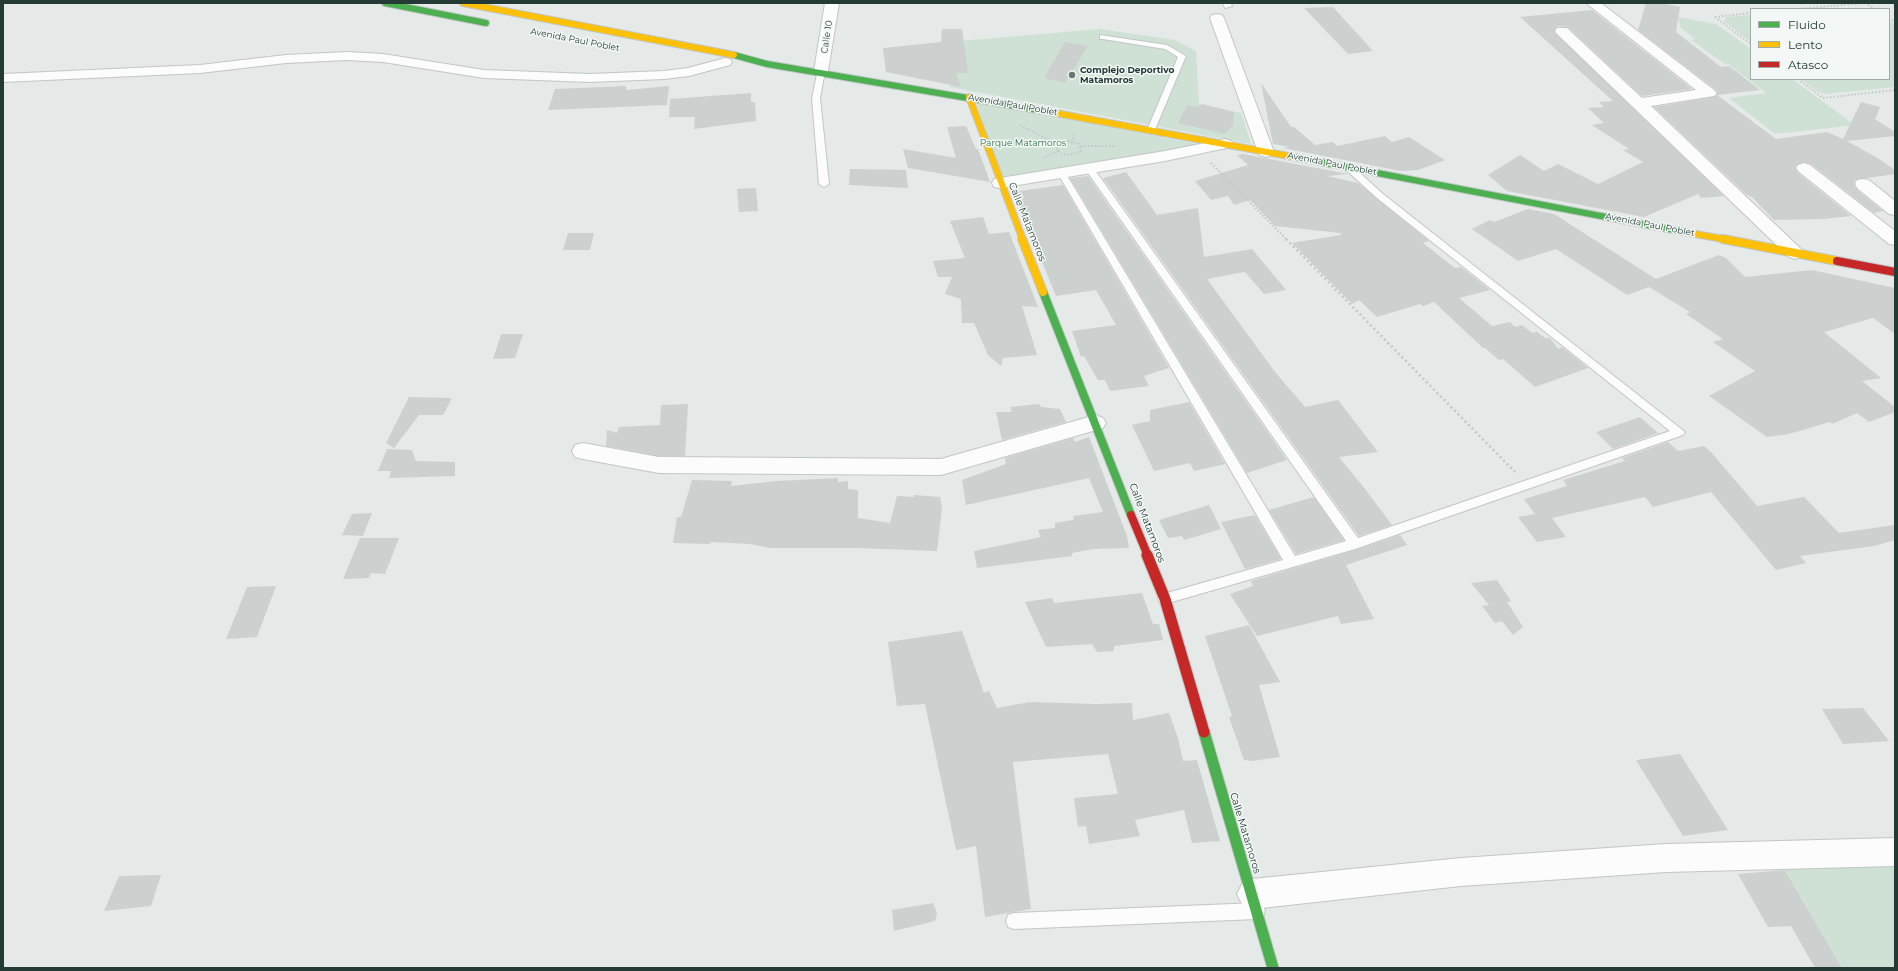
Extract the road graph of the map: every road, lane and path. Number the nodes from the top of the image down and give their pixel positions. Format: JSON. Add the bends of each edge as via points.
{"nodes":[{"id":1,"x":385,"y":3,"type":"edge"},
{"id":2,"x":463,"y":3,"type":"edge"},
{"id":3,"x":832,"y":3,"type":"edge"},
{"id":4,"x":1593,"y":3,"type":"edge"},
{"id":5,"x":1864,"y":3,"type":"edge"},
{"id":6,"x":1810,"y":8,"type":"edge"},
{"id":7,"x":1750,"y":14,"type":"edge"},
{"id":8,"x":1217,"y":18,"type":"dead end"},
{"id":9,"x":493,"y":24,"type":"dead end"},
{"id":10,"x":1562,"y":31,"type":"dead end"},
{"id":11,"x":1103,"y":37,"type":"dead end"},
{"id":12,"x":1750,"y":43,"type":"edge"},
{"id":13,"x":696,"y":60,"type":"dead end"},
{"id":14,"x":725,"y":62,"type":"junction"},
{"id":15,"x":767,"y":64,"type":"junction"},
{"id":16,"x":821,"y":72,"type":"junction"},
{"id":17,"x":3,"y":78,"type":"edge"},
{"id":18,"x":1799,"y":80,"type":"edge"},
{"id":19,"x":1895,"y":90,"type":"edge"},
{"id":20,"x":969,"y":97,"type":"junction"},
{"id":21,"x":1639,"y":103,"type":"junction"},
{"id":22,"x":1151,"y":130,"type":"junction"},
{"id":23,"x":1225,"y":144,"type":"junction"},
{"id":24,"x":1082,"y":148,"type":"joint"},
{"id":25,"x":1197,"y":149,"type":"junction"},
{"id":26,"x":1266,"y":152,"type":"junction"},
{"id":27,"x":1348,"y":167,"type":"junction"},
{"id":28,"x":1089,"y":168,"type":"junction"},
{"id":29,"x":1804,"y":168,"type":"dead end"},
{"id":30,"x":1061,"y":172,"type":"junction"},
{"id":31,"x":1000,"y":183,"type":"junction"},
{"id":32,"x":824,"y":184,"type":"dead end"},
{"id":33,"x":1863,"y":184,"type":"dead end"},
{"id":34,"x":1895,"y":210,"type":"edge"},
{"id":35,"x":1895,"y":240,"type":"edge"},
{"id":36,"x":1795,"y":253,"type":"junction"},
{"id":37,"x":1895,"y":272,"type":"edge"},
{"id":38,"x":1096,"y":423,"type":"junction"},
{"id":39,"x":583,"y":451,"type":"dead end"},
{"id":40,"x":1527,"y":485,"type":"junction"},
{"id":41,"x":1355,"y":544,"type":"junction"},
{"id":42,"x":1291,"y":561,"type":"junction"},
{"id":43,"x":1165,"y":599,"type":"junction"},
{"id":44,"x":1895,"y":852,"type":"edge"},
{"id":45,"x":1254,"y":903,"type":"junction"},
{"id":46,"x":1014,"y":921,"type":"dead end"},
{"id":47,"x":1273,"y":968,"type":"edge"}],
"edges":[{"from":1,"to":9,"type":"main road"},
{"from":2,"to":15,"type":"main road","name":"Avenida Paul Poblet","via":[[717,51]]},
{"from":3,"to":16,"type":"street","name":"Calle 10"},
{"from":4,"to":21,"type":"street","via":[[1709,93]]},
{"from":5,"to":6,"type":"path"},
{"from":7,"to":12,"type":"path","via":[[1715,17]]},
{"from":8,"to":26,"type":"street"},
{"from":10,"to":21,"type":"street"},
{"from":11,"to":22,"type":"lane","via":[[1167,47],[1182,56]]},
{"from":13,"to":14,"type":"main road","name":"Avenida Paul Poblet"},
{"from":14,"to":15,"type":"main road","name":"Avenida Paul Poblet"},
{"from":14,"to":17,"type":"street","via":[[689,72],[664,75],[590,78],[484,74],[383,58],[347,56],[286,59],[200,69]]},
{"from":15,"to":16,"type":"main road","name":"Avenida Paul Poblet"},
{"from":16,"to":20,"type":"main road","name":"Avenida Paul Poblet"},
{"from":16,"to":32,"type":"lane","via":[[816,98]]},
{"from":18,"to":19,"type":"path","via":[[1823,98]]},
{"from":20,"to":22,"type":"main road","name":"Avenida Paul Poblet"},
{"from":20,"to":31,"type":"main road","name":"Calle Matamoros"},
{"from":21,"to":36,"type":"street"},
{"from":22,"to":23,"type":"main road","name":"Avenida Paul Poblet"},
{"from":23,"to":25,"type":"street"},
{"from":23,"to":26,"type":"main road","name":"Avenida Paul Poblet"},
{"from":24,"to":24,"type":"path","via":[[1079,144],[1068,141],[1058,144],[1057,149],[1068,155],[1077,154]]},
{"from":25,"to":28,"type":"street"},
{"from":25,"to":40,"type":"path"},
{"from":26,"to":27,"type":"main road","name":"Avenida Paul Poblet"},
{"from":27,"to":36,"type":"main road","name":"Avenida Paul Poblet"},
{"from":27,"to":40,"type":"lane","via":[[1380,196],[1679,432]]},
{"from":28,"to":30,"type":"street"},
{"from":28,"to":41,"type":"lane"},
{"from":29,"to":35,"type":"street"},
{"from":30,"to":31,"type":"street"},
{"from":30,"to":42,"type":"lane"},
{"from":31,"to":38,"type":"main road","name":"Calle Matamoros"},
{"from":33,"to":34,"type":"street"},
{"from":36,"to":37,"type":"main road","name":"Avenida Paul Poblet"},
{"from":38,"to":39,"type":"street","via":[[941,467],[659,465]]},
{"from":38,"to":43,"type":"main road","name":"Calle Matamoros"},
{"from":40,"to":41,"type":"lane"},
{"from":41,"to":42,"type":"lane"},
{"from":42,"to":43,"type":"lane"},
{"from":43,"to":45,"type":"main road","name":"Calle Matamoros"},
{"from":44,"to":45,"type":"street","via":[[1658,859],[1461,872]]},
{"from":45,"to":46,"type":"lane"},
{"from":45,"to":47,"type":"main road","name":"Calle Matamoros"}]}
